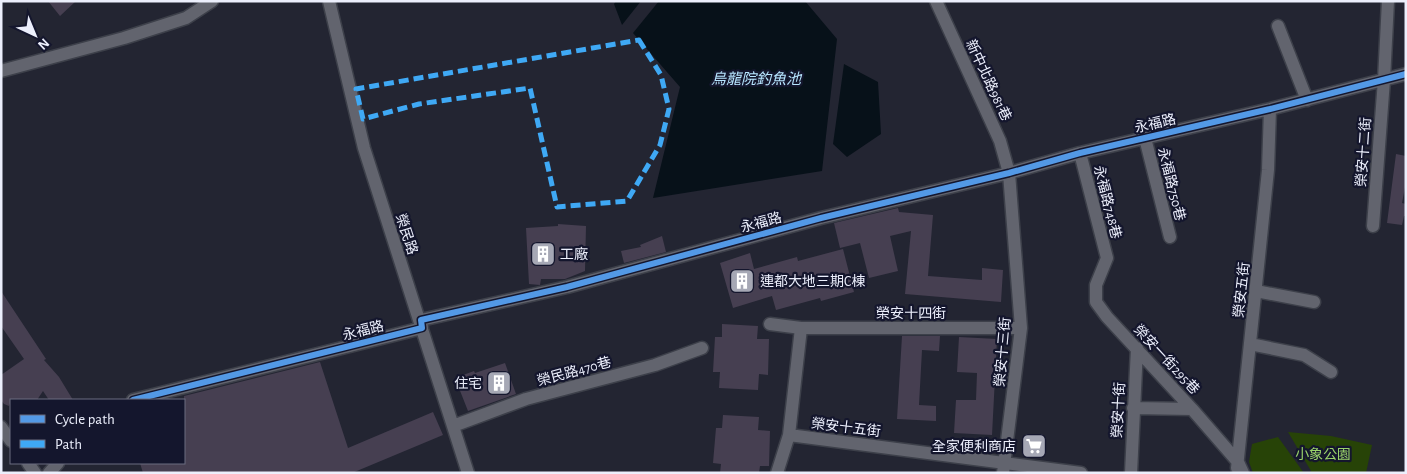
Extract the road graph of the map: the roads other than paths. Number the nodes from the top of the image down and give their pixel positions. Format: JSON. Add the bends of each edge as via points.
{"nodes":[{"id":1,"x":212,"y":1,"type":"edge"},
{"id":2,"x":329,"y":1,"type":"edge"},
{"id":3,"x":936,"y":1,"type":"edge"},
{"id":4,"x":1388,"y":1,"type":"edge"},
{"id":5,"x":1278,"y":26,"type":"dead end"},
{"id":6,"x":1,"y":71,"type":"edge"},
{"id":7,"x":1406,"y":74,"type":"edge"},
{"id":8,"x":1384,"y":80,"type":"junction"},
{"id":9,"x":1307,"y":100,"type":"junction"},
{"id":10,"x":1270,"y":109,"type":"junction"},
{"id":11,"x":1145,"y":138,"type":"junction"},
{"id":12,"x":1080,"y":153,"type":"junction"},
{"id":13,"x":1009,"y":173,"type":"junction"},
{"id":14,"x":1373,"y":226,"type":"dead end"},
{"id":15,"x":1170,"y":237,"type":"dead end"},
{"id":16,"x":1107,"y":258,"type":"joint"},
{"id":17,"x":1256,"y":291,"type":"junction"},
{"id":18,"x":1314,"y":302,"type":"dead end"},
{"id":19,"x":770,"y":324,"type":"dead end"},
{"id":20,"x":422,"y":328,"type":"junction"},
{"id":21,"x":801,"y":328,"type":"junction"},
{"id":22,"x":1021,"y":328,"type":"junction"},
{"id":23,"x":1250,"y":344,"type":"junction"},
{"id":24,"x":702,"y":348,"type":"dead end"},
{"id":25,"x":1137,"y":348,"type":"junction"},
{"id":26,"x":1331,"y":372,"type":"dead end"},
{"id":27,"x":137,"y":399,"type":"edge"},
{"id":28,"x":1133,"y":408,"type":"junction"},
{"id":29,"x":1192,"y":409,"type":"junction"},
{"id":30,"x":453,"y":426,"type":"junction"},
{"id":31,"x":1,"y":427,"type":"edge"},
{"id":32,"x":789,"y":434,"type":"junction"},
{"id":33,"x":10,"y":439,"type":"edge"},
{"id":34,"x":1004,"y":468,"type":"edge"},
{"id":35,"x":1239,"y":469,"type":"edge"},
{"id":36,"x":468,"y":473,"type":"edge"},
{"id":37,"x":777,"y":473,"type":"edge"},
{"id":38,"x":1081,"y":473,"type":"edge"},
{"id":39,"x":1131,"y":473,"type":"edge"}],
"edges":[{"from":1,"to":6,"type":"street","via":[[186,18]]},
{"from":2,"to":20,"type":"street","name":"榮民路","via":[[364,148]]},
{"from":3,"to":13,"type":"street","name":"新中北路981巷","via":[[1000,141]]},
{"from":4,"to":8,"type":"street","name":"榮安十二街"},
{"from":5,"to":9,"type":"street"},
{"from":7,"to":8,"type":"street","name":"永福路"},
{"from":8,"to":9,"type":"street","name":"永福路"},
{"from":8,"to":14,"type":"street","name":"榮安十二街"},
{"from":9,"to":10,"type":"street","name":"永福路"},
{"from":10,"to":11,"type":"street","name":"永福路"},
{"from":10,"to":17,"type":"street","name":"榮安五街","via":[[1268,170]]},
{"from":11,"to":12,"type":"street","name":"永福路"},
{"from":11,"to":15,"type":"street","name":"永福路750巷"},
{"from":12,"to":13,"type":"street","name":"永福路"},
{"from":12,"to":16,"type":"street","name":"永福路748巷"},
{"from":13,"to":20,"type":"street","name":"永福路","via":[[821,218],[567,287],[421,320]]},
{"from":13,"to":22,"type":"street","name":"榮安十三街"},
{"from":16,"to":25,"type":"street","name":"榮安一街295巷","via":[[1096,285],[1096,302]]},
{"from":17,"to":18,"type":"street"},
{"from":17,"to":23,"type":"street","name":"榮安五街"},
{"from":19,"to":21,"type":"street","name":"榮安十四街"},
{"from":20,"to":27,"type":"street","name":"永福路"},
{"from":20,"to":30,"type":"street","name":"榮民路"},
{"from":21,"to":22,"type":"street","name":"榮安十四街"},
{"from":21,"to":32,"type":"street"},
{"from":22,"to":34,"type":"street","name":"榮安十三街"},
{"from":23,"to":26,"type":"street","via":[[1304,355]]},
{"from":23,"to":35,"type":"street","name":"榮安五街"},
{"from":24,"to":30,"type":"street","name":"榮民路470巷","via":[[655,365],[526,399]]},
{"from":25,"to":28,"type":"street","name":"榮安十街"},
{"from":25,"to":29,"type":"street","name":"榮安一街295巷"},
{"from":28,"to":29,"type":"street"},
{"from":28,"to":39,"type":"street","name":"榮安十街"},
{"from":29,"to":35,"type":"street","name":"榮安一街295巷"},
{"from":30,"to":36,"type":"street","name":"榮民路"},
{"from":31,"to":33,"type":"street"},
{"from":32,"to":34,"type":"street","name":"榮安十五街"},
{"from":32,"to":37,"type":"street"},
{"from":34,"to":38,"type":"street","name":"榮安十五街"}]}
